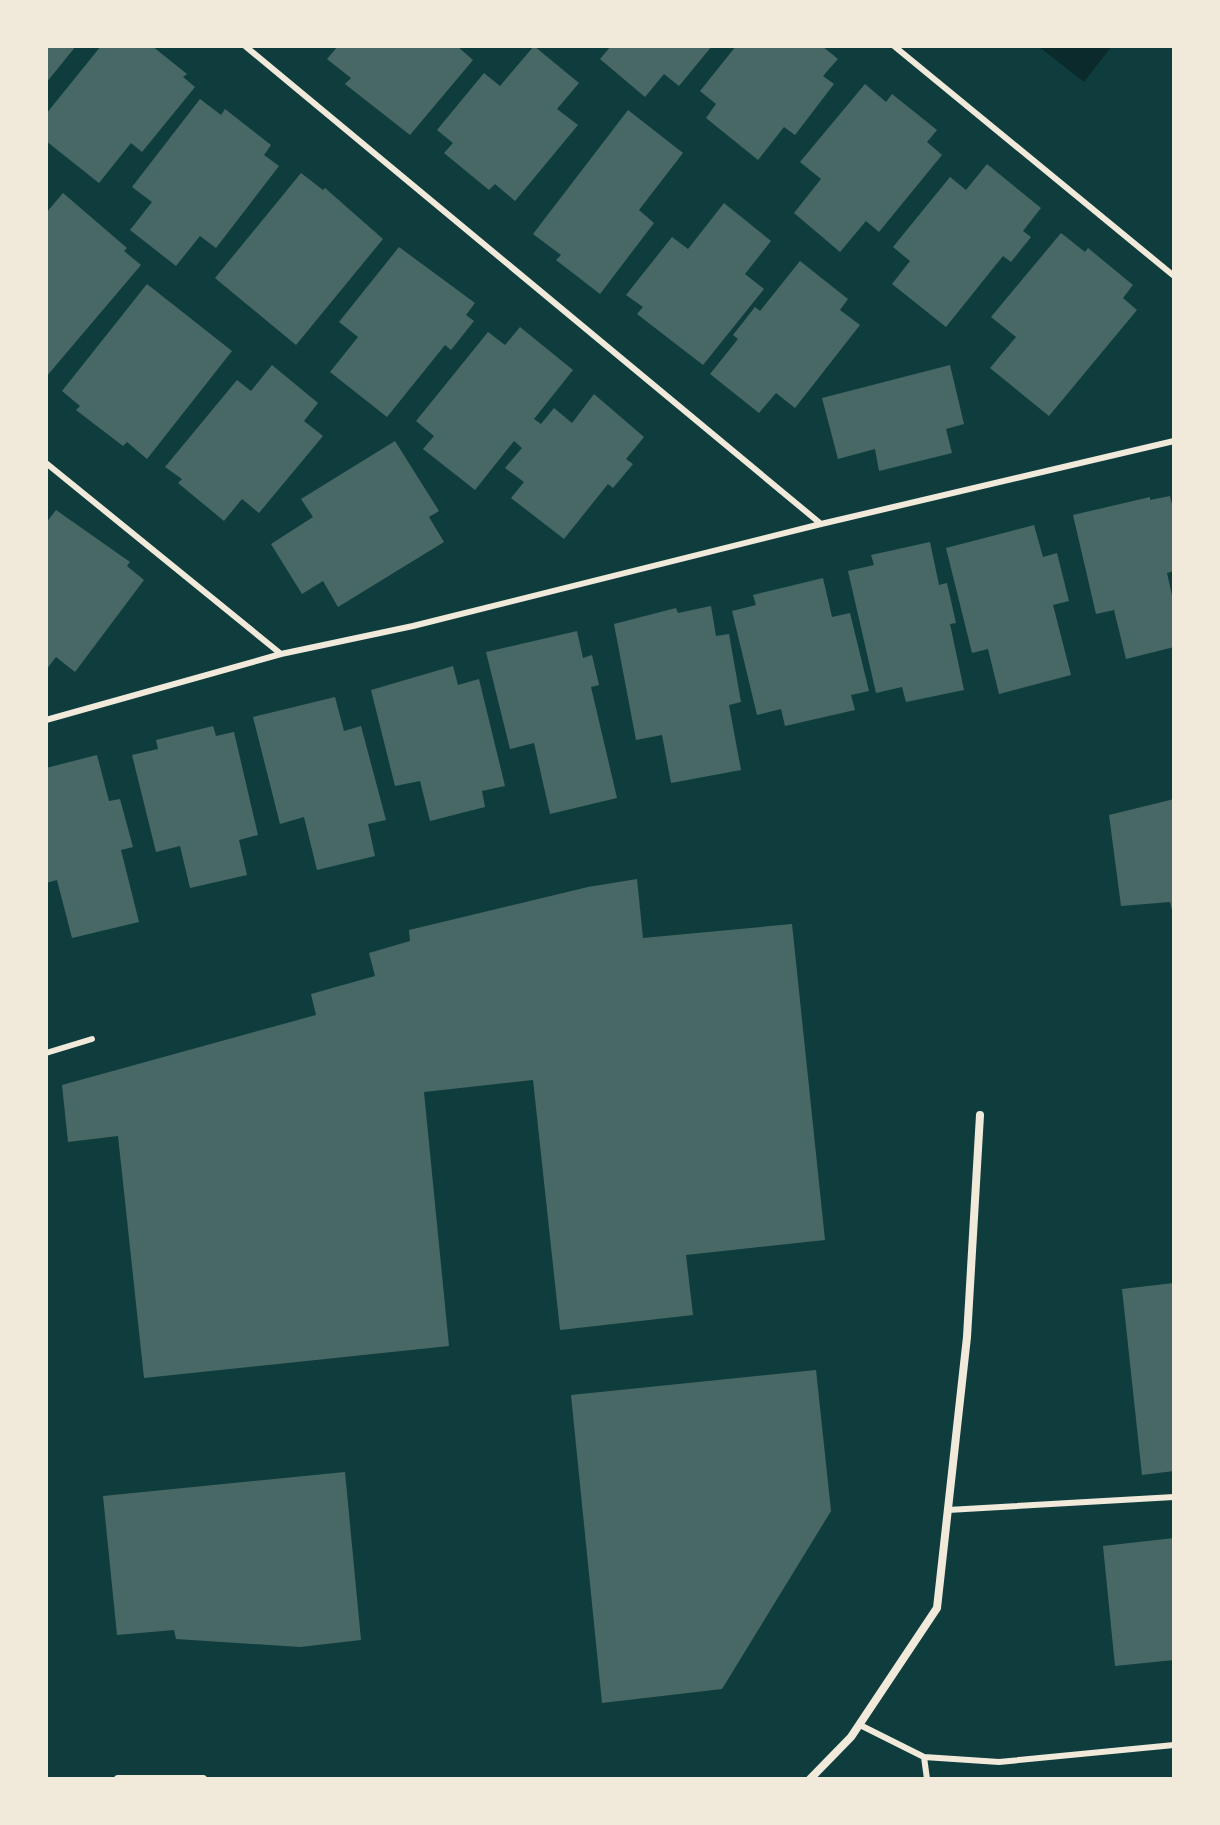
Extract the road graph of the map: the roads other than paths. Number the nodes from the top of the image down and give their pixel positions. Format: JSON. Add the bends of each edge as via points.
{"nodes":[{"id":1,"x":245,"y":46,"type":"edge"},
{"id":2,"x":894,"y":46,"type":"edge"},
{"id":3,"x":1174,"y":276,"type":"edge"},
{"id":4,"x":1174,"y":441,"type":"edge"},
{"id":5,"x":46,"y":463,"type":"edge"},
{"id":6,"x":821,"y":524,"type":"junction"},
{"id":7,"x":281,"y":654,"type":"junction"},
{"id":8,"x":46,"y":720,"type":"edge"},
{"id":9,"x":92,"y":1039,"type":"dead end"},
{"id":10,"x":46,"y":1053,"type":"edge"},
{"id":11,"x":980,"y":1115,"type":"dead end"},
{"id":12,"x":1174,"y":1497,"type":"edge"},
{"id":13,"x":948,"y":1510,"type":"junction"},
{"id":14,"x":860,"y":1725,"type":"junction"},
{"id":15,"x":1174,"y":1745,"type":"edge"},
{"id":16,"x":924,"y":1757,"type":"junction"},
{"id":17,"x":118,"y":1779,"type":"edge"},
{"id":18,"x":203,"y":1779,"type":"edge"},
{"id":19,"x":810,"y":1779,"type":"edge"},
{"id":20,"x":927,"y":1779,"type":"edge"}],
"edges":[{"from":1,"to":6,"type":"lane"},
{"from":2,"to":3,"type":"lane"},
{"from":4,"to":6,"type":"lane"},
{"from":5,"to":7,"type":"lane"},
{"from":6,"to":7,"type":"lane"},
{"from":7,"to":8,"type":"lane"},
{"from":9,"to":10,"type":"lane"},
{"from":11,"to":13,"type":"street","via":[[967,1337]]},
{"from":12,"to":13,"type":"lane"},
{"from":13,"to":14,"type":"street","via":[[937,1608]]},
{"from":14,"to":16,"type":"lane"},
{"from":14,"to":19,"type":"street"},
{"from":15,"to":16,"type":"lane","via":[[999,1762]]},
{"from":16,"to":20,"type":"lane"},
{"from":17,"to":18,"type":"street"}]}
